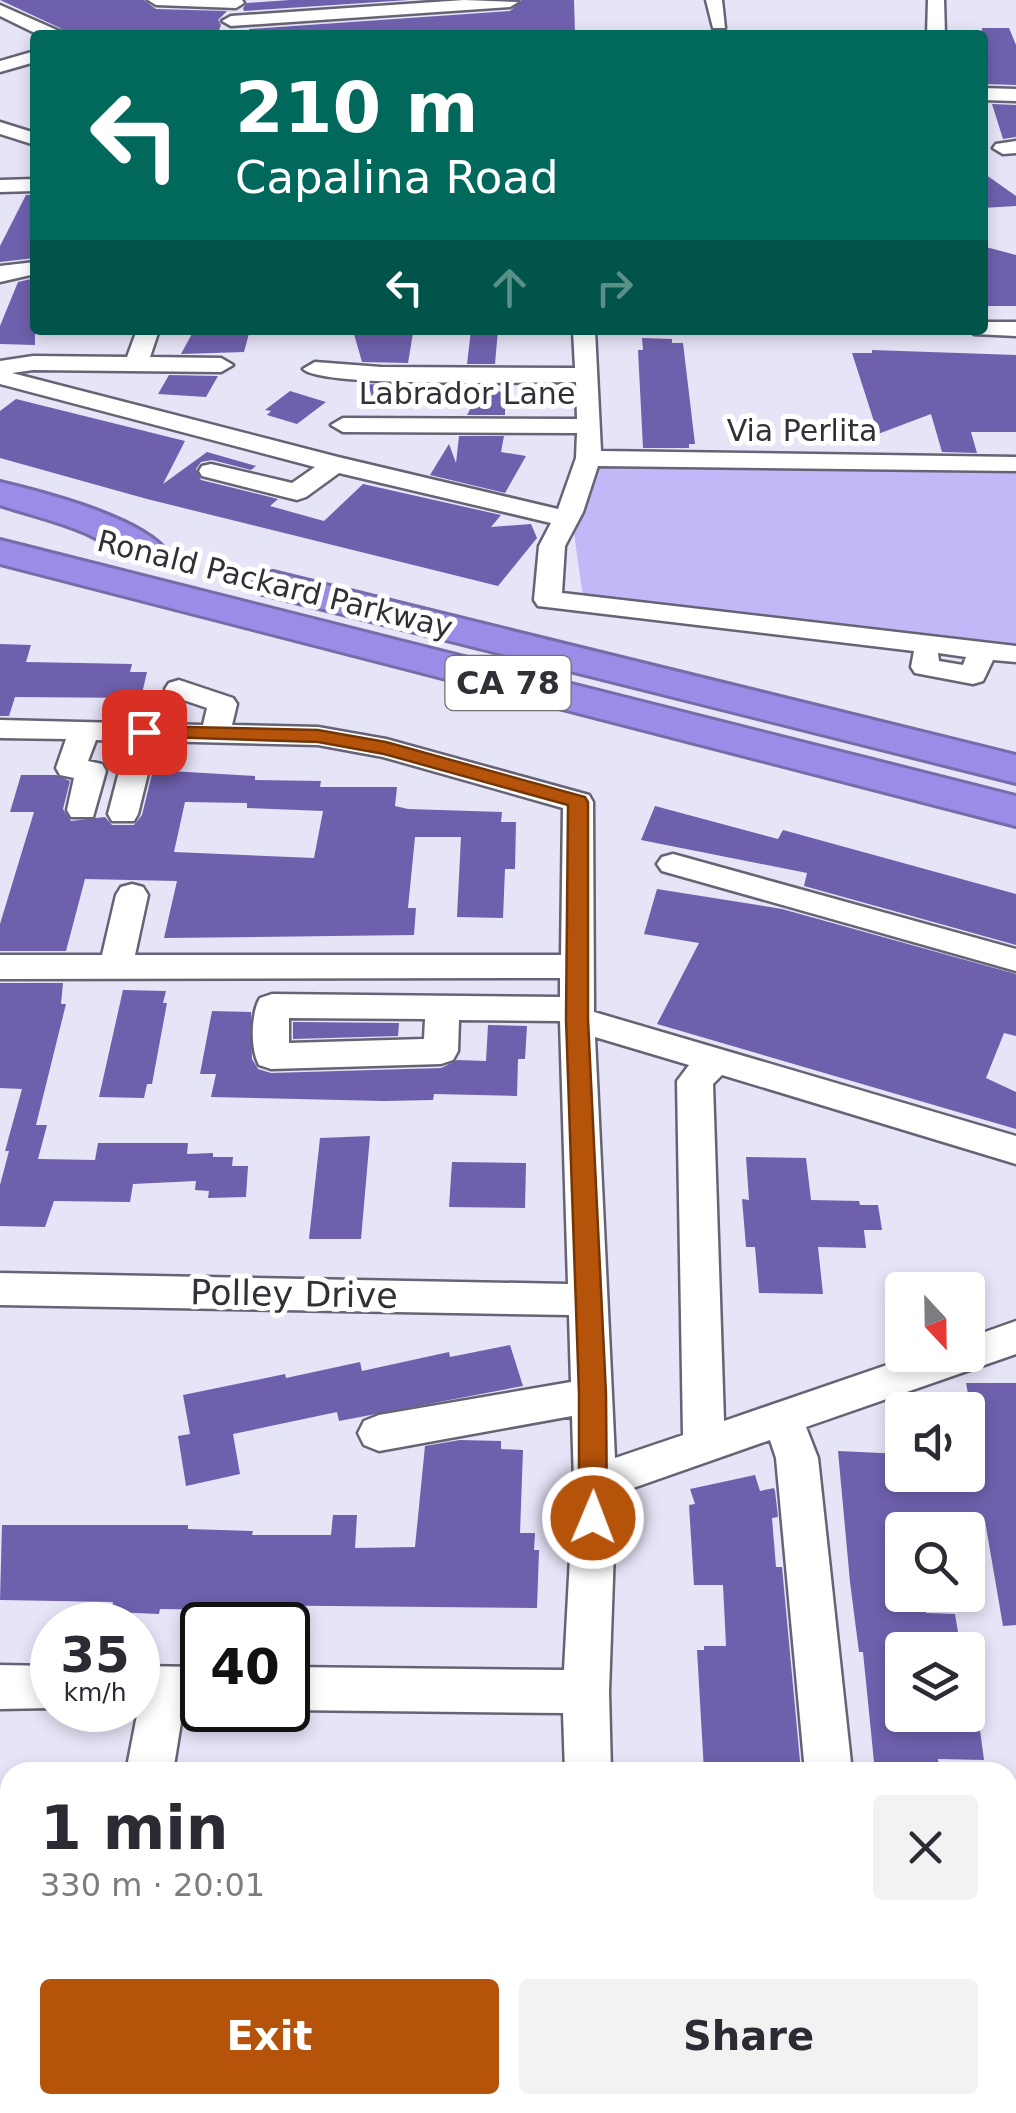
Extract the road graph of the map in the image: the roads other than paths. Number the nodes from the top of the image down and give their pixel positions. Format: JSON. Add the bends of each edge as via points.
{"nodes":[{"id":1,"x":156,"y":0,"type":"edge"},
{"id":2,"x":714,"y":0,"type":"edge"},
{"id":3,"x":936,"y":0,"type":"edge"},
{"id":4,"x":237,"y":1,"type":"edge"},
{"id":5,"x":511,"y":7,"type":"edge"},
{"id":6,"x":0,"y":10,"type":"edge"},
{"id":7,"x":719,"y":24,"type":"dead end"},
{"id":8,"x":229,"y":28,"type":"edge"},
{"id":9,"x":42,"y":30,"type":"edge"},
{"id":10,"x":936,"y":30,"type":"edge"},
{"id":11,"x":30,"y":58,"type":"edge"},
{"id":12,"x":0,"y":68,"type":"edge"},
{"id":13,"x":988,"y":94,"type":"edge"},
{"id":14,"x":1016,"y":95,"type":"edge"},
{"id":15,"x":29,"y":116,"type":"dead end"},
{"id":16,"x":0,"y":126,"type":"edge"},
{"id":17,"x":30,"y":137,"type":"edge"},
{"id":18,"x":30,"y":185,"type":"edge"},
{"id":19,"x":0,"y":186,"type":"edge"},
{"id":20,"x":30,"y":269,"type":"edge"},
{"id":21,"x":0,"y":276,"type":"edge"},
{"id":22,"x":988,"y":329,"type":"edge"},
{"id":23,"x":1016,"y":329,"type":"edge"},
{"id":24,"x":146,"y":335,"type":"edge"},
{"id":25,"x":584,"y":335,"type":"edge"},
{"id":26,"x":136,"y":364,"type":"junction"},
{"id":27,"x":221,"y":365,"type":"dead end"},
{"id":28,"x":0,"y":368,"type":"edge"},
{"id":29,"x":315,"y":369,"type":"dead end"},
{"id":30,"x":586,"y":375,"type":"junction"},
{"id":31,"x":0,"y":377,"type":"edge"},
{"id":32,"x":343,"y":426,"type":"dead end"},
{"id":33,"x":590,"y":426,"type":"junction"},
{"id":34,"x":588,"y":458,"type":"junction"},
{"id":35,"x":334,"y":464,"type":"junction"},
{"id":36,"x":1016,"y":464,"type":"edge"},
{"id":37,"x":211,"y":472,"type":"dead end"},
{"id":38,"x":0,"y":493,"type":"edge"},
{"id":39,"x":0,"y":515,"type":"edge"},
{"id":40,"x":566,"y":518,"type":"junction"},
{"id":41,"x":0,"y":552,"type":"edge"},
{"id":42,"x":148,"y":553,"type":"junction"},
{"id":43,"x":0,"y":585,"type":"edge"},
{"id":44,"x":1016,"y":654,"type":"edge"},
{"id":45,"x":179,"y":689,"type":"dead end"},
{"id":46,"x":647,"y":719,"type":"junction"},
{"id":47,"x":0,"y":729,"type":"edge"},
{"id":48,"x":84,"y":731,"type":"junction"},
{"id":49,"x":144,"y":732,"type":"junction"},
{"id":50,"x":215,"y":734,"type":"junction"},
{"id":51,"x":1016,"y":768,"type":"edge"},
{"id":52,"x":82,"y":810,"type":"dead end"},
{"id":53,"x":1016,"y":811,"type":"edge"},
{"id":54,"x":123,"y":814,"type":"dead end"},
{"id":55,"x":673,"y":864,"type":"dead end"},
{"id":56,"x":132,"y":895,"type":"dead end"},
{"id":57,"x":1016,"y":960,"type":"edge"},
{"id":58,"x":577,"y":966,"type":"junction"},
{"id":59,"x":0,"y":967,"type":"edge"},
{"id":60,"x":116,"y":967,"type":"junction"},
{"id":61,"x":442,"y":1008,"type":"dead end"},
{"id":62,"x":577,"y":1014,"type":"junction"},
{"id":63,"x":715,"y":1060,"type":"junction"},
{"id":64,"x":1016,"y":1150,"type":"edge"},
{"id":65,"x":0,"y":1288,"type":"edge"},
{"id":66,"x":589,"y":1300,"type":"junction"},
{"id":67,"x":1016,"y":1336,"type":"edge"},
{"id":68,"x":985,"y":1347,"type":"edge"},
{"id":69,"x":916,"y":1372,"type":"edge"},
{"id":70,"x":592,"y":1394,"type":"junction"},
{"id":71,"x":783,"y":1420,"type":"junction"},
{"id":72,"x":379,"y":1432,"type":"dead end"},
{"id":73,"x":704,"y":1446,"type":"junction"},
{"id":74,"x":595,"y":1482,"type":"junction"},
{"id":75,"x":0,"y":1687,"type":"edge"},
{"id":76,"x":30,"y":1687,"type":"edge"},
{"id":77,"x":168,"y":1688,"type":"edge"},
{"id":78,"x":310,"y":1689,"type":"edge"},
{"id":79,"x":586,"y":1692,"type":"junction"},
{"id":80,"x":152,"y":1762,"type":"edge"},
{"id":81,"x":588,"y":1762,"type":"edge"},
{"id":82,"x":828,"y":1762,"type":"edge"}],
"edges":[{"from":1,"to":4,"type":"street"},
{"from":2,"to":7,"type":"street"},
{"from":3,"to":10,"type":"street"},
{"from":4,"to":8,"type":"street"},
{"from":5,"to":8,"type":"street"},
{"from":6,"to":9,"type":"street"},
{"from":11,"to":12,"type":"street"},
{"from":13,"to":14,"type":"street"},
{"from":15,"to":16,"type":"street"},
{"from":16,"to":17,"type":"street"},
{"from":18,"to":19,"type":"street"},
{"from":20,"to":21,"type":"street"},
{"from":22,"to":23,"type":"street"},
{"from":24,"to":26,"type":"street"},
{"from":25,"to":30,"type":"street"},
{"from":26,"to":27,"type":"street"},
{"from":26,"to":28,"type":"street"},
{"from":29,"to":30,"type":"street"},
{"from":30,"to":33,"type":"street"},
{"from":31,"to":35,"type":"street"},
{"from":32,"to":33,"type":"street","name":"Labrador Lane"},
{"from":33,"to":34,"type":"street"},
{"from":34,"to":36,"type":"street","name":"Via Perlita"},
{"from":34,"to":40,"type":"street"},
{"from":35,"to":37,"type":"street","via":[[297,492]]},
{"from":35,"to":40,"type":"street"},
{"from":38,"to":42,"type":"highway","via":[[99,524]]},
{"from":39,"to":42,"type":"highway","name":"Ronald Packard Parkway","number":"CA 78"},
{"from":40,"to":44,"type":"street","via":[[552,546],[548,600],[926,644],[926,667],[973,674],[982,650]]},
{"from":41,"to":46,"type":"highway","name":"Ronald Packard Parkway","number":"CA 78"},
{"from":42,"to":51,"type":"highway","name":"Ronald Packard Parkway","number":"CA 78"},
{"from":43,"to":46,"type":"highway"},
{"from":45,"to":50,"type":"street","via":[[223,704]]},
{"from":46,"to":53,"type":"highway","name":"Ronald Packard Parkway","number":"CA 78"},
{"from":47,"to":48,"type":"street"},
{"from":48,"to":49,"type":"street"},
{"from":48,"to":52,"type":"street","via":[[71,768],[90,771]]},
{"from":49,"to":50,"type":"street"},
{"from":49,"to":54,"type":"street"},
{"from":50,"to":58,"type":"street","via":[[318,736],[386,748],[578,802]]},
{"from":55,"to":57,"type":"street"},
{"from":56,"to":60,"type":"street"},
{"from":58,"to":60,"type":"street"},
{"from":58,"to":62,"type":"street"},
{"from":59,"to":60,"type":"street"},
{"from":61,"to":62,"type":"street"},
{"from":62,"to":63,"type":"street"},
{"from":62,"to":66,"type":"street"},
{"from":63,"to":64,"type":"street"},
{"from":63,"to":73,"type":"street","via":[[695,1081]]},
{"from":65,"to":66,"type":"street","name":"Polley Drive"},
{"from":66,"to":70,"type":"street"},
{"from":67,"to":68,"type":"street"},
{"from":69,"to":71,"type":"street"},
{"from":70,"to":72,"type":"street"},
{"from":70,"to":74,"type":"street"},
{"from":71,"to":73,"type":"street"},
{"from":71,"to":82,"type":"street","via":[[798,1458]]},
{"from":73,"to":74,"type":"street"},
{"from":74,"to":79,"type":"street"},
{"from":75,"to":76,"type":"street"},
{"from":77,"to":80,"type":"street"},
{"from":78,"to":79,"type":"street"},
{"from":79,"to":81,"type":"street"}]}
